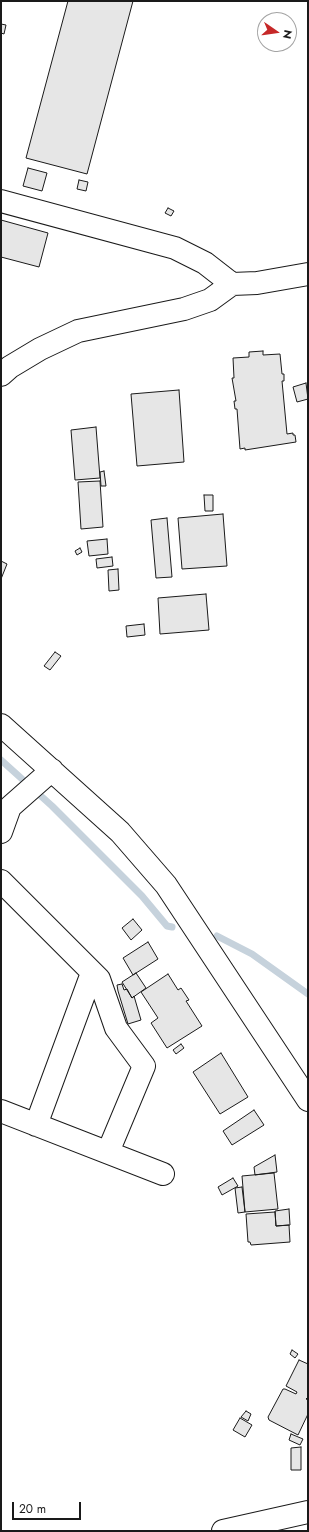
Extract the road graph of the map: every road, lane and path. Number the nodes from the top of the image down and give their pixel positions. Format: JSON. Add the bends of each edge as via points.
{"nodes":[{"id":1,"x":1,"y":201,"type":"edge"},
{"id":2,"x":308,"y":274,"type":"edge"},
{"id":3,"x":232,"y":284,"type":"junction"},
{"id":4,"x":1,"y":375,"type":"edge"},
{"id":5,"x":1,"y":724,"type":"edge"},
{"id":6,"x":52,"y":770,"type":"junction"},
{"id":7,"x":1,"y":832,"type":"edge"},
{"id":8,"x":1,"y":881,"type":"edge"},
{"id":9,"x":92,"y":973,"type":"junction"},
{"id":10,"x":308,"y":1100,"type":"edge"},
{"id":11,"x":1,"y":1111,"type":"edge"},
{"id":12,"x":36,"y":1124,"type":"junction"},
{"id":13,"x":108,"y":1152,"type":"junction"},
{"id":14,"x":163,"y":1174,"type":"dead end"},
{"id":15,"x":308,"y":1512,"type":"edge"},
{"id":16,"x":223,"y":1531,"type":"edge"}],
"edges":[{"from":1,"to":3,"type":"street","via":[[175,248],[205,262]]},
{"from":2,"to":3,"type":"street","via":[[257,283]]},
{"from":3,"to":4,"type":"street","via":[[210,300],[184,309],[78,331],[40,349]]},
{"from":5,"to":6,"type":"street"},
{"from":6,"to":7,"type":"street","via":[[10,807]]},
{"from":6,"to":10,"type":"street","via":[[120,832],[166,885]]},
{"from":8,"to":9,"type":"street"},
{"from":9,"to":12,"type":"street"},
{"from":9,"to":13,"type":"street","via":[[99,979],[116,1028],[144,1066]]},
{"from":11,"to":12,"type":"street"},
{"from":12,"to":13,"type":"street"},
{"from":13,"to":14,"type":"street"},
{"from":15,"to":16,"type":"street"}]}
